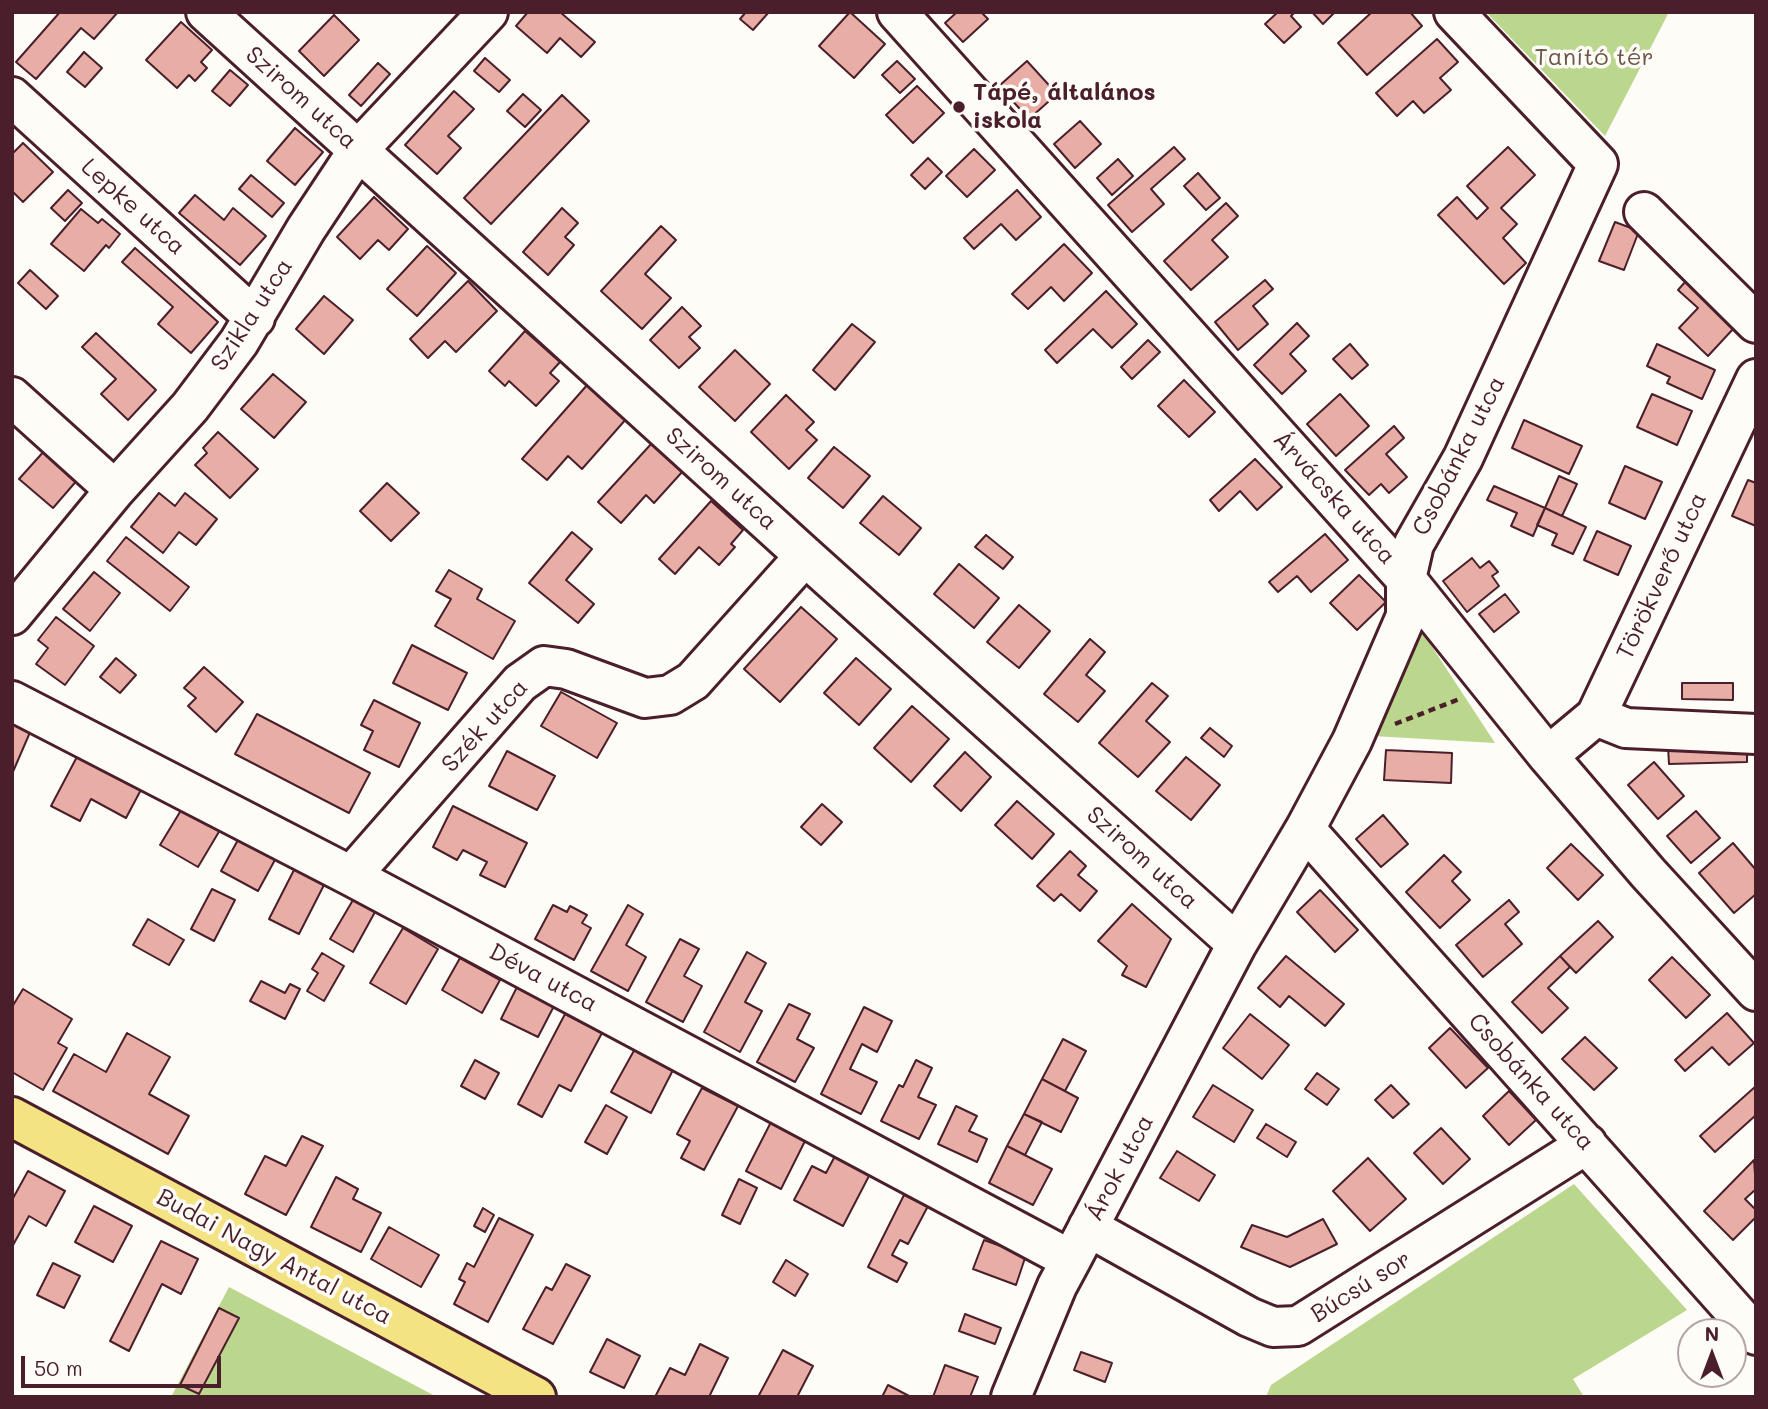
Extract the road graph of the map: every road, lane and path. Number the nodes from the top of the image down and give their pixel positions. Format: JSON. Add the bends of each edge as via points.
{"nodes":[{"id":1,"x":206,"y":12,"type":"edge"},
{"id":2,"x":488,"y":12,"type":"edge"},
{"id":3,"x":1454,"y":12,"type":"edge"},
{"id":4,"x":900,"y":13,"type":"edge"},
{"id":5,"x":12,"y":97,"type":"edge"},
{"id":6,"x":359,"y":149,"type":"junction"},
{"id":7,"x":1644,"y":212,"type":"dead end"},
{"id":8,"x":255,"y":318,"type":"junction"},
{"id":9,"x":1756,"y":323,"type":"edge"},
{"id":10,"x":1756,"y":379,"type":"edge"},
{"id":11,"x":12,"y":397,"type":"edge"},
{"id":12,"x":115,"y":490,"type":"junction"},
{"id":13,"x":805,"y":556,"type":"junction"},
{"id":14,"x":1406,"y":579,"type":"junction"},
{"id":15,"x":12,"y":615,"type":"edge"},
{"id":16,"x":1492,"y":686,"type":"junction"},
{"id":17,"x":12,"y":701,"type":"edge"},
{"id":18,"x":1596,"y":716,"type":"junction"},
{"id":19,"x":1756,"y":734,"type":"edge"},
{"id":20,"x":1352,"y":741,"type":"junction"},
{"id":21,"x":1548,"y":756,"type":"junction"},
{"id":22,"x":1305,"y":829,"type":"junction"},
{"id":23,"x":351,"y":876,"type":"junction"},
{"id":24,"x":1237,"y":944,"type":"junction"},
{"id":25,"x":1756,"y":991,"type":"edge"},
{"id":26,"x":12,"y":1117,"type":"edge"},
{"id":27,"x":1587,"y":1144,"type":"junction"},
{"id":28,"x":1079,"y":1243,"type":"junction"},
{"id":29,"x":1756,"y":1335,"type":"edge"},
{"id":30,"x":536,"y":1397,"type":"edge"},
{"id":31,"x":1011,"y":1397,"type":"edge"}],
"edges":[{"from":1,"to":6,"type":"street","name":"Szirom utca"},
{"from":2,"to":6,"type":"street","name":"Szikla utca"},
{"from":3,"to":14,"type":"street","name":"Csobánka utca","via":[[1598,163],[1463,458],[1414,544]]},
{"from":4,"to":14,"type":"street","name":"Árvácska utca"},
{"from":5,"to":8,"type":"street","name":"Lepke utca"},
{"from":6,"to":8,"type":"street","name":"Szikla utca"},
{"from":6,"to":13,"type":"street","name":"Szirom utca"},
{"from":7,"to":9,"type":"street"},
{"from":8,"to":12,"type":"street","name":"Szikla utca","via":[[190,407]]},
{"from":10,"to":18,"type":"street","name":"Törökverő utca"},
{"from":11,"to":12,"type":"street"},
{"from":12,"to":15,"type":"street","name":"Szikla utca"},
{"from":13,"to":23,"type":"street","name":"Szék utca","via":[[693,681],[670,695],[645,698],[566,668],[544,666],[520,683]]},
{"from":13,"to":24,"type":"street","name":"Szirom utca"},
{"from":14,"to":16,"type":"street","name":"Árvácska utca"},
{"from":14,"to":20,"type":"street","name":"Csobánka utca","via":[[1406,616]]},
{"from":16,"to":20,"type":"path"},
{"from":16,"to":21,"type":"street","name":"Árvácska utca"},
{"from":17,"to":23,"type":"street","name":"Déva utca"},
{"from":18,"to":19,"type":"street","via":[[1626,728]]},
{"from":18,"to":21,"type":"street","name":"Törökverő utca"},
{"from":20,"to":22,"type":"street","name":"Csobánka utca"},
{"from":21,"to":25,"type":"street","name":"Árvácska utca"},
{"from":22,"to":24,"type":"street","name":"Csobánka utca"},
{"from":22,"to":27,"type":"street","name":"Csobánka utca"},
{"from":23,"to":28,"type":"street","name":"Déva utca"},
{"from":24,"to":28,"type":"street","name":"Árok utca"},
{"from":26,"to":30,"type":"main road","name":"Budai Nagy Antal utca"},
{"from":27,"to":28,"type":"street","name":"Búcsú sor","via":[[1298,1326],[1273,1327]]},
{"from":27,"to":29,"type":"street","name":"Csobánka utca"},
{"from":28,"to":31,"type":"street","name":"Árok utca"}]}
